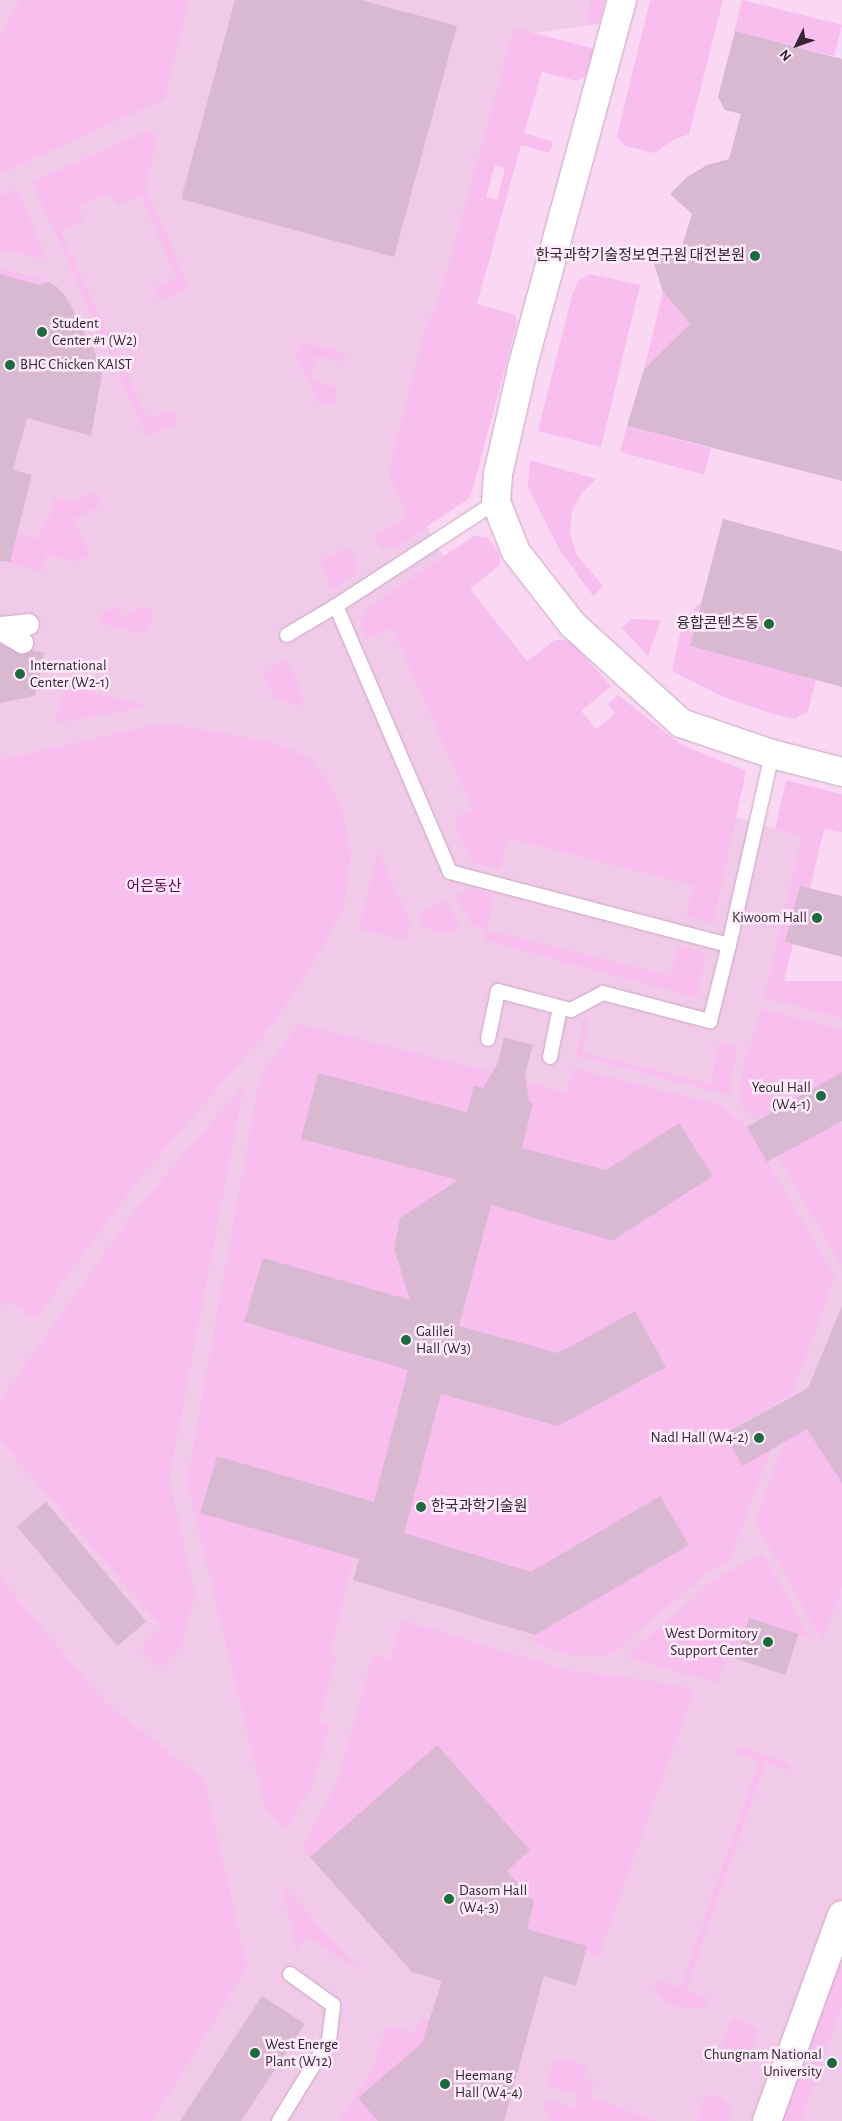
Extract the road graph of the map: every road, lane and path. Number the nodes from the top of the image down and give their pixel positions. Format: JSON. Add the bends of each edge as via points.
{"nodes":[{"id":1,"x":622,"y":0,"type":"edge"},
{"id":2,"x":496,"y":502,"type":"junction"},
{"id":3,"x":336,"y":606,"type":"junction"},
{"id":4,"x":0,"y":628,"type":"edge"},
{"id":5,"x":25,"y":633,"type":"dead end"},
{"id":6,"x":287,"y":635,"type":"dead end"},
{"id":7,"x":772,"y":754,"type":"junction"},
{"id":8,"x":842,"y":772,"type":"edge"},
{"id":9,"x":729,"y":945,"type":"junction"},
{"id":10,"x":560,"y":1008,"type":"junction"},
{"id":11,"x":488,"y":1039,"type":"dead end"},
{"id":12,"x":550,"y":1057,"type":"dead end"},
{"id":13,"x":842,"y":1915,"type":"edge"},
{"id":14,"x":290,"y":1974,"type":"dead end"},
{"id":15,"x":279,"y":2121,"type":"edge"},
{"id":16,"x":767,"y":2121,"type":"edge"}],
"edges":[{"from":1,"to":2,"type":"street","via":[[522,369],[498,474]]},
{"from":2,"to":3,"type":"lane"},
{"from":2,"to":7,"type":"street","via":[[516,552],[573,625],[616,667],[681,723]]},
{"from":3,"to":6,"type":"lane"},
{"from":3,"to":9,"type":"lane","via":[[450,872]]},
{"from":4,"to":5,"type":"street"},
{"from":7,"to":8,"type":"street"},
{"from":7,"to":9,"type":"lane"},
{"from":9,"to":10,"type":"lane","via":[[710,1021],[603,993],[571,1010]]},
{"from":10,"to":11,"type":"lane","via":[[498,991]]},
{"from":10,"to":12,"type":"lane"},
{"from":13,"to":16,"type":"street"},
{"from":14,"to":15,"type":"lane","via":[[333,2004],[329,2040]]}]}
